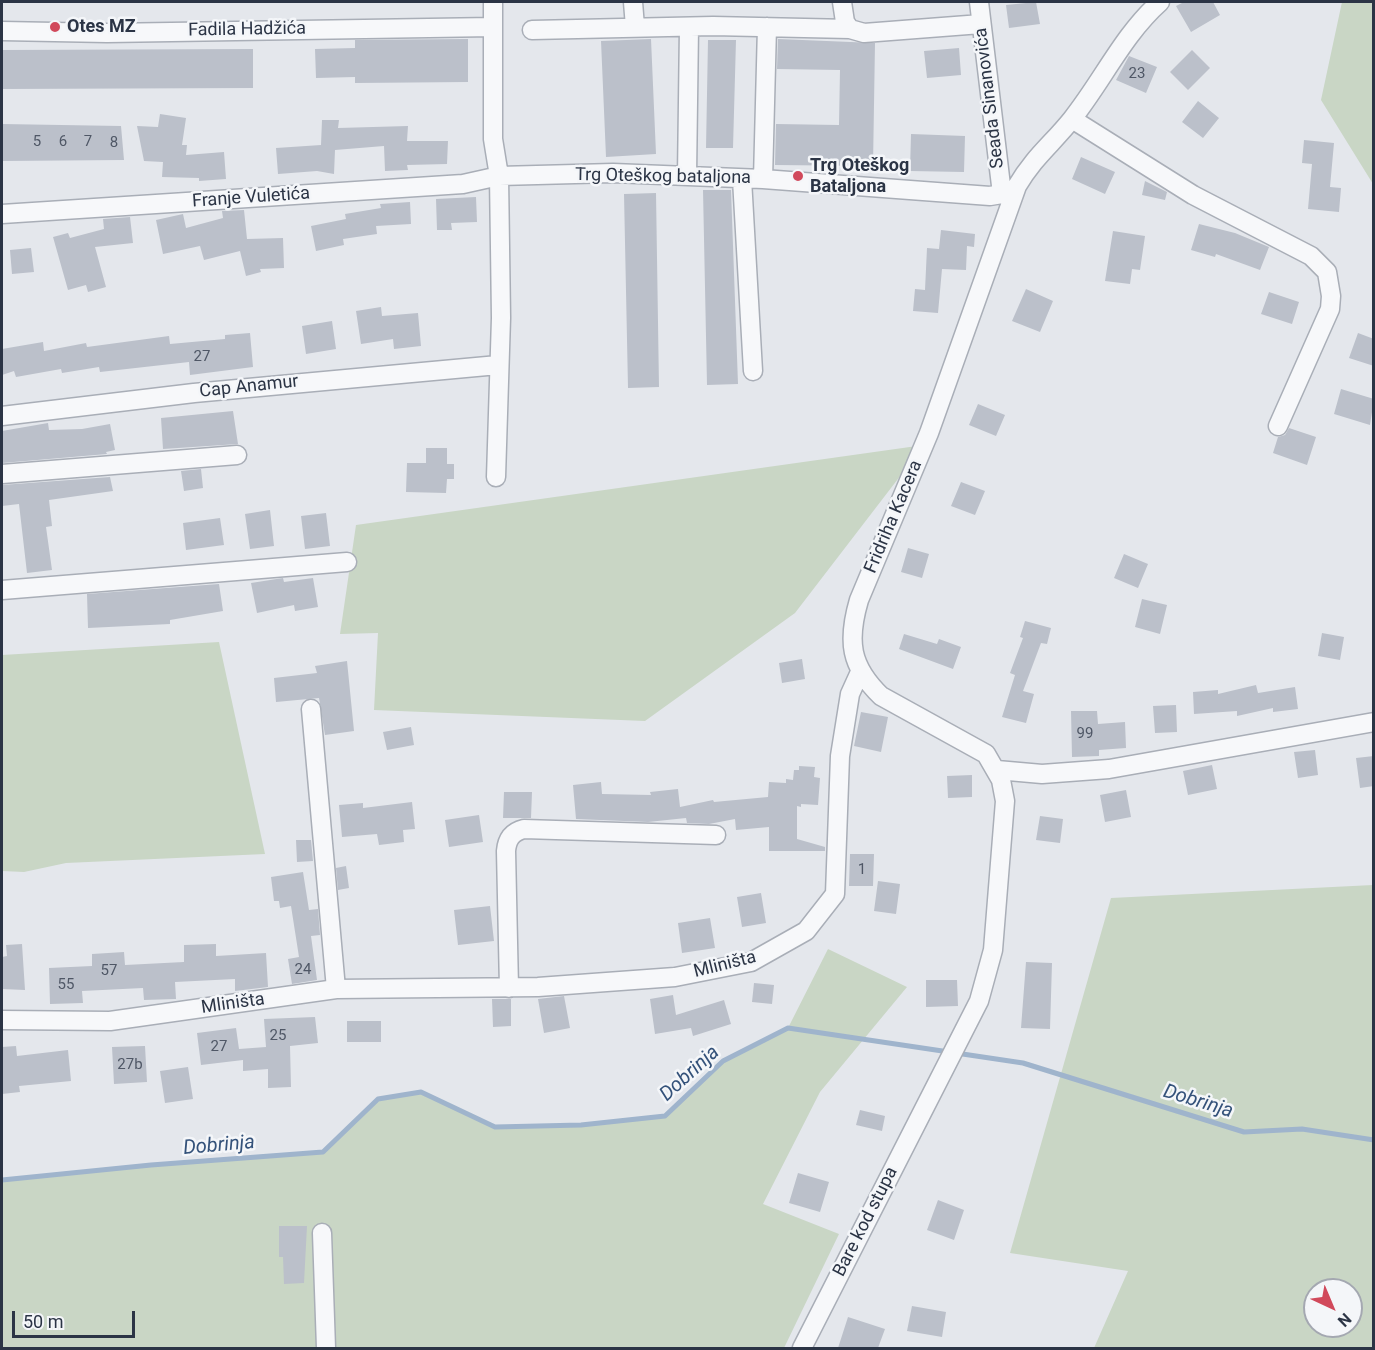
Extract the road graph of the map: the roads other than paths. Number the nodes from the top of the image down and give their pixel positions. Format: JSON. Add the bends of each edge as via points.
{"nodes":[{"id":1,"x":493,"y":2,"type":"edge"},
{"id":2,"x":633,"y":2,"type":"edge"},
{"id":3,"x":842,"y":2,"type":"edge"},
{"id":4,"x":979,"y":2,"type":"edge"},
{"id":5,"x":1160,"y":2,"type":"edge"},
{"id":6,"x":981,"y":24,"type":"junction"},
{"id":7,"x":493,"y":27,"type":"junction"},
{"id":8,"x":635,"y":27,"type":"junction"},
{"id":9,"x":689,"y":27,"type":"junction"},
{"id":10,"x":767,"y":27,"type":"junction"},
{"id":11,"x":850,"y":29,"type":"junction"},
{"id":12,"x":532,"y":30,"type":"dead end"},
{"id":13,"x":2,"y":31,"type":"edge"},
{"id":14,"x":1072,"y":119,"type":"junction"},
{"id":15,"x":499,"y":176,"type":"junction"},
{"id":16,"x":687,"y":176,"type":"junction"},
{"id":17,"x":742,"y":179,"type":"junction"},
{"id":18,"x":762,"y":179,"type":"junction"},
{"id":19,"x":1006,"y":198,"type":"junction"},
{"id":20,"x":2,"y":214,"type":"edge"},
{"id":21,"x":498,"y":365,"type":"junction"},
{"id":22,"x":753,"y":371,"type":"dead end"},
{"id":23,"x":2,"y":416,"type":"edge"},
{"id":24,"x":1278,"y":426,"type":"dead end"},
{"id":25,"x":237,"y":455,"type":"dead end"},
{"id":26,"x":2,"y":474,"type":"edge"},
{"id":27,"x":496,"y":477,"type":"dead end"},
{"id":28,"x":347,"y":562,"type":"dead end"},
{"id":29,"x":2,"y":590,"type":"edge"},
{"id":30,"x":860,"y":672,"type":"junction"},
{"id":31,"x":311,"y":709,"type":"dead end"},
{"id":32,"x":1374,"y":722,"type":"edge"},
{"id":33,"x":997,"y":770,"type":"junction"},
{"id":34,"x":716,"y":835,"type":"dead end"},
{"id":35,"x":509,"y":988,"type":"junction"},
{"id":36,"x":336,"y":989,"type":"junction"},
{"id":37,"x":2,"y":1020,"type":"edge"},
{"id":38,"x":930,"y":1096,"type":"joint"},
{"id":39,"x":322,"y":1233,"type":"dead end"},
{"id":40,"x":327,"y":1348,"type":"edge"},
{"id":41,"x":802,"y":1348,"type":"edge"}],
"edges":[{"from":1,"to":7,"type":"street"},
{"from":2,"to":8,"type":"street"},
{"from":3,"to":11,"type":"street"},
{"from":4,"to":6,"type":"street","name":"Seada Sinanovića"},
{"from":5,"to":14,"type":"street","name":"Fridriha Kacera","via":[[1125,39]]},
{"from":6,"to":11,"type":"street","via":[[864,33]]},
{"from":6,"to":19,"type":"street","name":"Seada Sinanovića"},
{"from":7,"to":13,"type":"street","name":"Fadila Hadžića"},
{"from":7,"to":15,"type":"street","via":[[493,139]]},
{"from":8,"to":9,"type":"street"},
{"from":8,"to":12,"type":"street"},
{"from":9,"to":10,"type":"street"},
{"from":9,"to":16,"type":"street"},
{"from":10,"to":11,"type":"street"},
{"from":10,"to":18,"type":"street"},
{"from":14,"to":19,"type":"street","name":"Fridriha Kacera","via":[[1030,163]]},
{"from":14,"to":24,"type":"street","via":[[1193,195],[1311,256],[1327,272],[1330,309]]},
{"from":15,"to":16,"type":"street","name":"Trg Oteškog bataljona"},
{"from":15,"to":20,"type":"street","name":"Franje Vuletića","via":[[463,184]]},
{"from":15,"to":21,"type":"street"},
{"from":16,"to":17,"type":"street","name":"Trg Oteškog bataljona"},
{"from":17,"to":18,"type":"street","name":"Trg Oteškog bataljona"},
{"from":17,"to":22,"type":"street"},
{"from":18,"to":19,"type":"street","name":"Trg Oteškog bataljona"},
{"from":19,"to":30,"type":"street","name":"Fridriha Kacera","via":[[929,433],[859,600],[852,642]]},
{"from":21,"to":23,"type":"street","name":"Cap Anamur","via":[[205,392]]},
{"from":21,"to":27,"type":"street"},
{"from":25,"to":26,"type":"street"},
{"from":28,"to":29,"type":"street"},
{"from":30,"to":33,"type":"street","name":"Fridriha Kacera","via":[[881,696],[980,750]]},
{"from":30,"to":35,"type":"street","name":"Mliništa","via":[[850,694],[840,756],[835,894],[806,931],[751,962],[675,977]]},
{"from":31,"to":36,"type":"street"},
{"from":32,"to":33,"type":"street","via":[[1109,769],[1042,774]]},
{"from":33,"to":38,"type":"street","name":"Fridriha Kacera","via":[[1005,801],[993,950],[980,1000]]},
{"from":34,"to":35,"type":"street","via":[[517,831],[510,837],[506,851]]},
{"from":35,"to":36,"type":"street","name":"Mliništa"},
{"from":36,"to":37,"type":"street","name":"Mliništa","via":[[110,1021]]},
{"from":38,"to":41,"type":"street","name":"Bare kod stupa"},
{"from":39,"to":40,"type":"street"}]}
